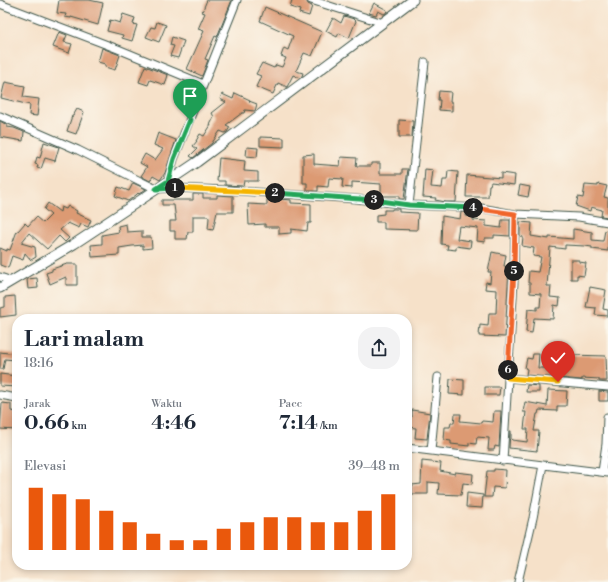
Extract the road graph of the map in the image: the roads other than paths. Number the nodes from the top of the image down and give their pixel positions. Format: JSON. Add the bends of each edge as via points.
{"nodes":[{"id":1,"x":238,"y":0,"type":"edge"},
{"id":2,"x":311,"y":0,"type":"edge"},
{"id":3,"x":413,"y":0,"type":"edge"},
{"id":4,"x":0,"y":4,"type":"edge"},
{"id":5,"x":383,"y":23,"type":"junction"},
{"id":6,"x":425,"y":62,"type":"dead end"},
{"id":7,"x":203,"y":84,"type":"junction"},
{"id":8,"x":0,"y":116,"type":"edge"},
{"id":9,"x":168,"y":181,"type":"junction"},
{"id":10,"x":156,"y":189,"type":"junction"},
{"id":11,"x":409,"y":205,"type":"junction"},
{"id":12,"x":515,"y":214,"type":"junction"},
{"id":13,"x":608,"y":222,"type":"edge"},
{"id":14,"x":0,"y":277,"type":"edge"},
{"id":15,"x":12,"y":281,"type":"junction"},
{"id":16,"x":0,"y":288,"type":"edge"},
{"id":17,"x":438,"y":377,"type":"dead end"},
{"id":18,"x":508,"y":378,"type":"junction"},
{"id":19,"x":608,"y":387,"type":"edge"},
{"id":20,"x":0,"y":395,"type":"edge"},
{"id":21,"x":12,"y":397,"type":"edge"},
{"id":22,"x":607,"y":417,"type":"edge"},
{"id":23,"x":412,"y":449,"type":"edge"},
{"id":24,"x":431,"y":451,"type":"junction"},
{"id":25,"x":503,"y":460,"type":"junction"},
{"id":26,"x":543,"y":465,"type":"junction"},
{"id":27,"x":605,"y":472,"type":"edge"},
{"id":28,"x":518,"y":582,"type":"edge"}],
"edges":[{"from":1,"to":7,"type":"street"},
{"from":2,"to":5,"type":"street"},
{"from":3,"to":5,"type":"main road"},
{"from":4,"to":7,"type":"street"},
{"from":5,"to":9,"type":"main road"},
{"from":6,"to":11,"type":"street"},
{"from":7,"to":9,"type":"street"},
{"from":8,"to":10,"type":"street","via":[[78,150]]},
{"from":9,"to":10,"type":"main road"},
{"from":10,"to":11,"type":"street","via":[[226,190]]},
{"from":10,"to":15,"type":"main road","via":[[74,244]]},
{"from":11,"to":12,"type":"street","via":[[482,208]]},
{"from":12,"to":13,"type":"street","via":[[579,217]]},
{"from":12,"to":18,"type":"street"},
{"from":14,"to":15,"type":"street"},
{"from":15,"to":16,"type":"main road"},
{"from":17,"to":24,"type":"street"},
{"from":18,"to":19,"type":"street"},
{"from":18,"to":25,"type":"street"},
{"from":20,"to":21,"type":"street"},
{"from":22,"to":27,"type":"street"},
{"from":23,"to":24,"type":"street"},
{"from":24,"to":25,"type":"street"},
{"from":25,"to":26,"type":"street"},
{"from":26,"to":27,"type":"street"},
{"from":26,"to":28,"type":"street"}]}
